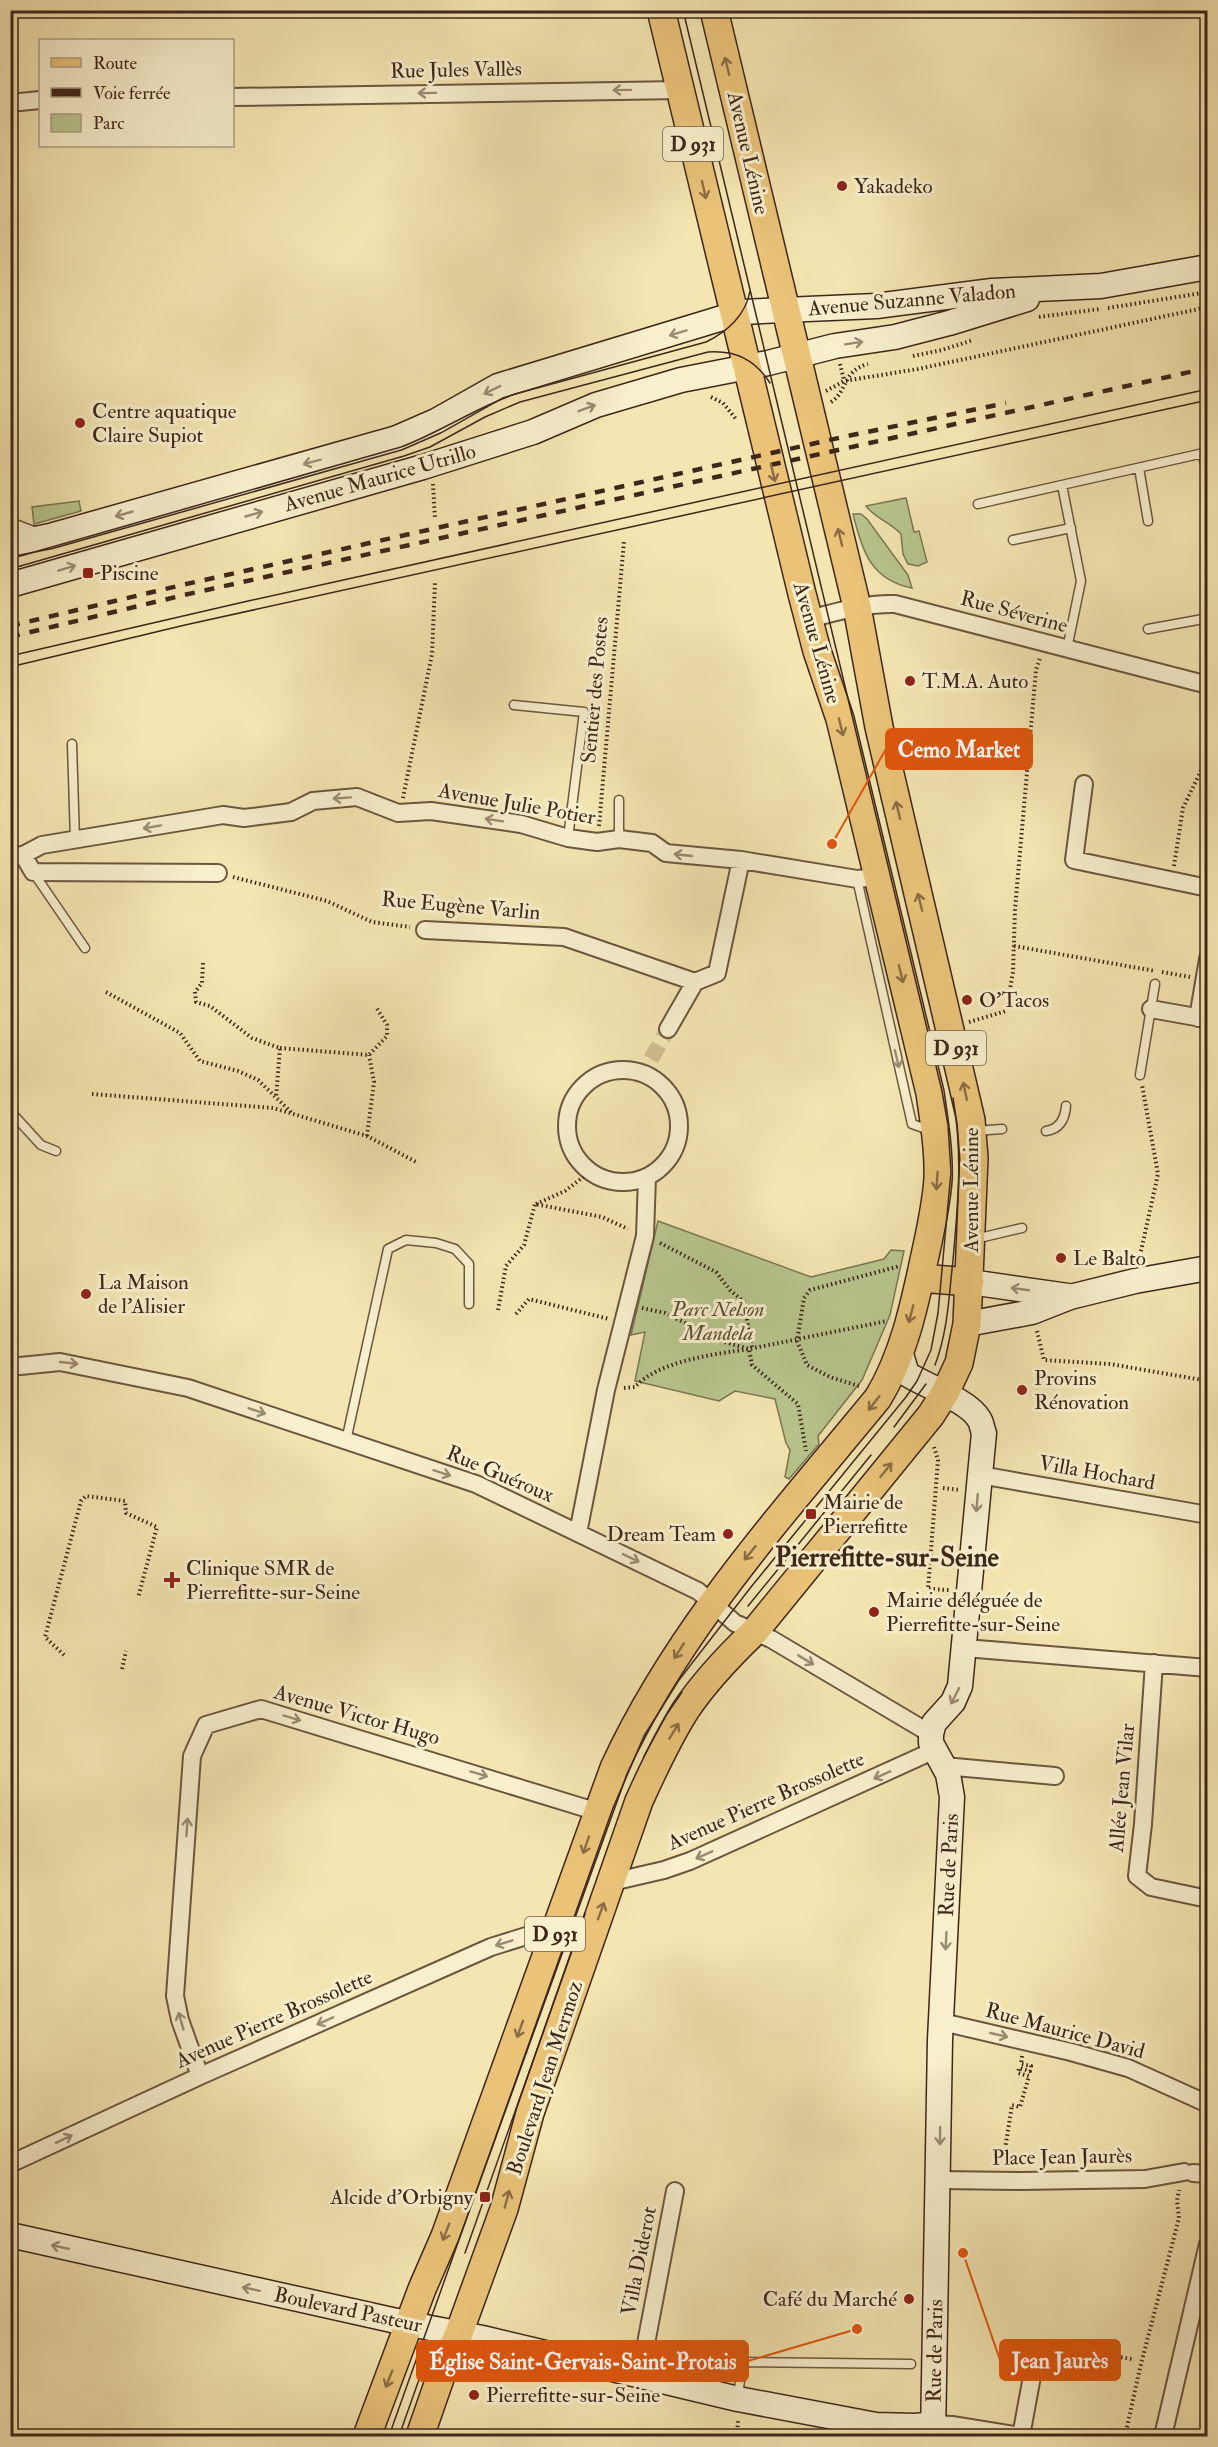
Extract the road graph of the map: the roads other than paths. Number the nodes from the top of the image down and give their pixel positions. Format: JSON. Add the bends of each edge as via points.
{"nodes":[{"id":1,"x":661,"y":10,"type":"edge"},
{"id":2,"x":714,"y":10,"type":"edge"},
{"id":3,"x":680,"y":90,"type":"junction"},
{"id":4,"x":234,"y":97,"type":"edge"},
{"id":5,"x":39,"y":100,"type":"edge"},
{"id":6,"x":10,"y":104,"type":"edge"},
{"id":7,"x":1208,"y":267,"type":"edge"},
{"id":8,"x":1091,"y":286,"type":"junction"},
{"id":9,"x":786,"y":310,"type":"junction"},
{"id":10,"x":734,"y":315,"type":"junction"},
{"id":11,"x":797,"y":357,"type":"junction"},
{"id":12,"x":748,"y":367,"type":"junction"},
{"id":13,"x":1205,"y":452,"type":"edge"},
{"id":14,"x":1139,"y":468,"type":"junction"},
{"id":15,"x":1208,"y":474,"type":"edge"},
{"id":16,"x":1062,"y":485,"type":"junction"},
{"id":17,"x":978,"y":504,"type":"dead end"},
{"id":18,"x":1148,"y":521,"type":"dead end"},
{"id":19,"x":10,"y":522,"type":"edge"},
{"id":20,"x":1071,"y":528,"type":"junction"},
{"id":21,"x":45,"y":537,"type":"junction"},
{"id":22,"x":1013,"y":540,"type":"dead end"},
{"id":23,"x":10,"y":544,"type":"edge"},
{"id":24,"x":10,"y":585,"type":"edge"},
{"id":25,"x":857,"y":607,"type":"junction"},
{"id":26,"x":809,"y":620,"type":"junction"},
{"id":27,"x":1208,"y":621,"type":"edge"},
{"id":28,"x":1148,"y":629,"type":"dead end"},
{"id":29,"x":1067,"y":649,"type":"junction"},
{"id":30,"x":1208,"y":685,"type":"edge"},
{"id":31,"x":514,"y":705,"type":"dead end"},
{"id":32,"x":72,"y":744,"type":"dead end"},
{"id":33,"x":1084,"y":784,"type":"dead end"},
{"id":34,"x":620,"y":800,"type":"dead end"},
{"id":35,"x":568,"y":838,"type":"junction"},
{"id":36,"x":619,"y":839,"type":"junction"},
{"id":37,"x":75,"y":840,"type":"junction"},
{"id":38,"x":17,"y":856,"type":"edge"},
{"id":39,"x":741,"y":860,"type":"junction"},
{"id":40,"x":33,"y":872,"type":"junction"},
{"id":41,"x":218,"y":873,"type":"road end"},
{"id":42,"x":867,"y":878,"type":"junction"},
{"id":43,"x":1208,"y":888,"type":"edge"},
{"id":44,"x":425,"y":930,"type":"road end"},
{"id":45,"x":85,"y":948,"type":"dead end"},
{"id":46,"x":1208,"y":959,"type":"edge"},
{"id":47,"x":695,"y":982,"type":"junction"},
{"id":48,"x":1155,"y":984,"type":"dead end"},
{"id":49,"x":1151,"y":1009,"type":"junction"},
{"id":50,"x":1203,"y":1018,"type":"edge"},
{"id":51,"x":668,"y":1029,"type":"tunnel mouth"},
{"id":52,"x":1140,"y":1075,"type":"road end"},
{"id":53,"x":1066,"y":1106,"type":"dead end"},
{"id":54,"x":10,"y":1111,"type":"edge"},
{"id":55,"x":1002,"y":1129,"type":"dead end"},
{"id":56,"x":1046,"y":1131,"type":"dead end"},
{"id":57,"x":972,"y":1132,"type":"junction"},
{"id":58,"x":56,"y":1150,"type":"dead end"},
{"id":59,"x":647,"y":1178,"type":"junction"},
{"id":60,"x":1022,"y":1228,"type":"dead end"},
{"id":61,"x":972,"y":1239,"type":"junction"},
{"id":62,"x":1208,"y":1268,"type":"edge"},
{"id":63,"x":915,"y":1271,"type":"junction"},
{"id":64,"x":970,"y":1282,"type":"junction"},
{"id":65,"x":1070,"y":1297,"type":"junction"},
{"id":66,"x":469,"y":1304,"type":"dead end"},
{"id":67,"x":968,"y":1324,"type":"junction"},
{"id":68,"x":900,"y":1351,"type":"junction"},
{"id":69,"x":10,"y":1367,"type":"edge"},
{"id":70,"x":945,"y":1393,"type":"junction"},
{"id":71,"x":346,"y":1441,"type":"junction"},
{"id":72,"x":980,"y":1475,"type":"junction"},
{"id":73,"x":1208,"y":1515,"type":"edge"},
{"id":74,"x":578,"y":1533,"type":"junction"},
{"id":75,"x":712,"y":1603,"type":"junction"},
{"id":76,"x":755,"y":1631,"type":"junction"},
{"id":77,"x":964,"y":1648,"type":"junction"},
{"id":78,"x":1154,"y":1664,"type":"junction"},
{"id":79,"x":1208,"y":1668,"type":"edge"},
{"id":80,"x":936,"y":1750,"type":"junction"},
{"id":81,"x":1055,"y":1776,"type":"dead end"},
{"id":82,"x":598,"y":1812,"type":"junction"},
{"id":83,"x":612,"y":1882,"type":"junction"},
{"id":84,"x":1208,"y":1899,"type":"edge"},
{"id":85,"x":559,"y":1924,"type":"junction"},
{"id":86,"x":942,"y":2022,"type":"junction"},
{"id":87,"x":200,"y":2076,"type":"junction"},
{"id":88,"x":1208,"y":2104,"type":"edge"},
{"id":89,"x":10,"y":2164,"type":"edge"},
{"id":90,"x":1195,"y":2173,"type":"edge"},
{"id":91,"x":939,"y":2180,"type":"junction"},
{"id":92,"x":675,"y":2191,"type":"dead end"},
{"id":93,"x":10,"y":2235,"type":"edge"},
{"id":94,"x":1208,"y":2244,"type":"edge"},
{"id":95,"x":410,"y":2324,"type":"junction"},
{"id":96,"x":459,"y":2333,"type":"junction"},
{"id":97,"x":911,"y":2364,"type":"dead end"},
{"id":98,"x":1033,"y":2371,"type":"dead end"},
{"id":99,"x":640,"y":2375,"type":"junction"},
{"id":100,"x":738,"y":2398,"type":"junction"},
{"id":101,"x":933,"y":2430,"type":"edge"},
{"id":102,"x":367,"y":2436,"type":"edge"},
{"id":103,"x":420,"y":2436,"type":"edge"},
{"id":104,"x":1021,"y":2436,"type":"edge"},
{"id":105,"x":1163,"y":2436,"type":"edge"}],
"edges":[{"from":1,"to":3,"type":"main road","name":"Avenue Lénine","number":"D 931"},
{"from":9,"to":2,"type":"main road","name":"Avenue Lénine","number":"D 931","one_way":true},
{"from":3,"to":4,"type":"street","name":"Rue Jules Vallès","one_way":true},
{"from":3,"to":10,"type":"main road","name":"Avenue Lénine","number":"D 931","one_way":true},
{"from":5,"to":6,"type":"street"},
{"from":7,"to":8,"type":"street","name":"Avenue Suzanne Valadon"},
{"from":8,"to":9,"type":"street","name":"Avenue Suzanne Valadon","via":[[992,291],[876,306]]},
{"from":11,"to":8,"type":"street","name":"Avenue Suzanne Valadon","one_way":true,"via":[[919,331],[1015,302]]},
{"from":9,"to":10,"type":"street","name":"Avenue Suzanne Valadon"},
{"from":9,"to":11,"type":"main road","name":"Avenue Lénine","number":"D 931"},
{"from":10,"to":12,"type":"main road","name":"Avenue Lénine","number":"D 931"},
{"from":10,"to":21,"type":"street","name":"Avenue Maurice Utrillo","one_way":true,"via":[[498,386],[397,438]]},
{"from":11,"to":12,"type":"street","name":"Avenue Suzanne Valadon"},
{"from":25,"to":11,"type":"main road","name":"Avenue Lénine","number":"D 931","one_way":true,"via":[[814,400]]},
{"from":24,"to":12,"type":"street","name":"Avenue Maurice Utrillo","one_way":true,"via":[[423,467],[533,432],[596,405],[699,376]]},
{"from":12,"to":26,"type":"main road","name":"Avenue Lénine","number":"D 931","one_way":true},
{"from":13,"to":14,"type":"lane"},
{"from":13,"to":15,"type":"lane"},
{"from":14,"to":16,"type":"lane"},
{"from":14,"to":18,"type":"lane"},
{"from":16,"to":17,"type":"lane"},
{"from":16,"to":20,"type":"lane"},
{"from":19,"to":21,"type":"lane"},
{"from":20,"to":22,"type":"lane"},
{"from":20,"to":29,"type":"lane","via":[[1081,581]]},
{"from":21,"to":23,"type":"street","name":"Avenue Maurice Utrillo"},
{"from":25,"to":26,"type":"street","name":"Rue Séverine"},
{"from":25,"to":29,"type":"street","name":"Rue Séverine","via":[[896,604]]},
{"from":57,"to":25,"type":"main road","name":"Avenue Lénine","number":"D 931","one_way":true,"via":[[951,1027],[879,727]]},
{"from":26,"to":42,"type":"main road","name":"Avenue Lénine","number":"D 931","one_way":true,"via":[[840,719]]},
{"from":27,"to":28,"type":"lane"},
{"from":29,"to":30,"type":"street","name":"Rue Séverine"},
{"from":31,"to":35,"type":"lane","via":[[584,712]]},
{"from":32,"to":37,"type":"lane"},
{"from":33,"to":43,"type":"street","via":[[1074,860]]},
{"from":34,"to":36,"type":"lane"},
{"from":35,"to":36,"type":"street","name":"Avenue Julie Potier","via":[[597,842]]},
{"from":35,"to":37,"type":"street","name":"Avenue Julie Potier","one_way":true,"via":[[521,824],[431,811],[398,813],[357,797],[313,801],[291,812],[244,818],[223,814]]},
{"from":39,"to":36,"type":"street","name":"Avenue Julie Potier","one_way":true,"via":[[666,853],[652,843]]},
{"from":37,"to":38,"type":"street","name":"Avenue Julie Potier","via":[[42,845]]},
{"from":38,"to":40,"type":"street"},
{"from":39,"to":42,"type":"street","name":"Avenue Julie Potier"},
{"from":39,"to":47,"type":"street","via":[[717,973]]},
{"from":40,"to":41,"type":"street"},
{"from":40,"to":45,"type":"lane"},
{"from":42,"to":63,"type":"main road","name":"Avenue Lénine","number":"D 931","one_way":true,"via":[[930,1093],[935,1132],[938,1178],[931,1230]]},
{"from":44,"to":47,"type":"street","name":"Rue Eugène Varlin","via":[[564,937]]},
{"from":46,"to":50,"type":"street","via":[[1203,979]]},
{"from":47,"to":51,"type":"street"},
{"from":48,"to":49,"type":"lane"},
{"from":49,"to":50,"type":"street"},
{"from":49,"to":52,"type":"lane"},
{"from":53,"to":56,"type":"lane","via":[[1058,1127]]},
{"from":54,"to":58,"type":"lane","via":[[41,1145]]},
{"from":55,"to":57,"type":"lane"},
{"from":57,"to":61,"type":"main road","name":"Avenue Lénine","number":"D 931"},
{"from":59,"to":59,"type":"street","via":[[674,1152],[680,1134],[679,1115],[672,1097],[647,1066],[608,1071],[578,1091],[570,1107],[569,1143],[577,1159],[603,1179],[632,1182]]},
{"from":59,"to":74,"type":"street","via":[[646,1229],[606,1390]]},
{"from":60,"to":61,"type":"lane"},
{"from":61,"to":64,"type":"main road","name":"Avenue Lénine","number":"D 931"},
{"from":62,"to":65,"type":"street"},
{"from":63,"to":64,"type":"main road"},
{"from":63,"to":68,"type":"main road","name":"Boulevard Jean Mermoz","number":"D 931","one_way":true},
{"from":65,"to":64,"type":"street","one_way":true},
{"from":64,"to":67,"type":"main road","name":"Boulevard Jean Mermoz","number":"D 931"},
{"from":65,"to":67,"type":"street","via":[[1032,1311]]},
{"from":66,"to":71,"type":"lane","via":[[470,1264],[455,1249],[406,1240],[388,1249]]},
{"from":67,"to":70,"type":"main road","name":"Boulevard Jean Mermoz","number":"D 931","via":[[959,1363]]},
{"from":68,"to":70,"type":"street","via":[[907,1374]]},
{"from":68,"to":75,"type":"main road","name":"Boulevard Jean Mermoz","number":"D 931","one_way":true,"via":[[878,1398]]},
{"from":69,"to":71,"type":"street","name":"Rue Guéroux","one_way":true,"via":[[60,1362],[188,1388]]},
{"from":70,"to":72,"type":"street","via":[[979,1418],[984,1433]]},
{"from":76,"to":70,"type":"main road","name":"Boulevard Jean Mermoz","number":"D 931","one_way":true},
{"from":71,"to":74,"type":"street","name":"Rue Guéroux","one_way":true,"via":[[476,1484]]},
{"from":72,"to":73,"type":"street","name":"Villa Hochard"},
{"from":72,"to":77,"type":"street","one_way":true},
{"from":74,"to":75,"type":"street","name":"Rue Guéroux","one_way":true,"via":[[698,1591]]},
{"from":75,"to":76,"type":"street","name":"Rue Guéroux","via":[[735,1623]]},
{"from":75,"to":82,"type":"main road","name":"Boulevard Jean Mermoz","number":"D 931","one_way":true,"via":[[635,1723]]},
{"from":76,"to":80,"type":"street","name":"Rue Guéroux","one_way":true},
{"from":83,"to":76,"type":"main road","name":"Boulevard Jean Mermoz","number":"D 931","one_way":true,"via":[[639,1801],[661,1753],[687,1709],[730,1655]]},
{"from":77,"to":78,"type":"street"},
{"from":77,"to":80,"type":"street","one_way":true,"via":[[954,1702],[934,1723]]},
{"from":78,"to":79,"type":"street"},
{"from":78,"to":84,"type":"street","name":"Allée Jean Vilar","via":[[1137,1876],[1151,1887]]},
{"from":80,"to":81,"type":"street"},
{"from":80,"to":83,"type":"street","name":"Avenue Pierre Brossolette","one_way":true,"via":[[690,1862]]},
{"from":80,"to":86,"type":"street","name":"Rue de Paris","one_way":true,"via":[[948,1774],[952,1797]]},
{"from":82,"to":85,"type":"main road","name":"Boulevard Jean Mermoz","number":"D 931","one_way":true},
{"from":87,"to":82,"type":"street","name":"Avenue Victor Hugo","one_way":true,"via":[[180,2020],[176,1996],[192,1756],[206,1725],[261,1709]]},
{"from":96,"to":83,"type":"main road","name":"Boulevard Jean Mermoz","number":"D 931","one_way":true,"via":[[504,2209],[530,2113]]},
{"from":85,"to":87,"type":"street","name":"Avenue Pierre Brossolette","one_way":true,"via":[[491,1947]]},
{"from":85,"to":95,"type":"main road","name":"Boulevard Jean Mermoz","number":"D 931","one_way":true},
{"from":86,"to":88,"type":"street","name":"Rue Maurice David","one_way":true,"via":[[1128,2068]]},
{"from":86,"to":91,"type":"street","name":"Rue de Paris","one_way":true},
{"from":89,"to":87,"type":"street","name":"Avenue Pierre Brossolette","one_way":true},
{"from":90,"to":91,"type":"street","name":"Place Jean Jaurès","via":[[1145,2179]]},
{"from":91,"to":101,"type":"street","name":"Rue de Paris"},
{"from":92,"to":99,"type":"street","name":"Villa Diderot"},
{"from":95,"to":93,"type":"street","name":"Boulevard Pasteur","one_way":true},
{"from":94,"to":105,"type":"street"},
{"from":95,"to":96,"type":"street","name":"Boulevard Pasteur"},
{"from":95,"to":102,"type":"main road","name":"Boulevard Jean Mermoz","number":"D 931","one_way":true},
{"from":96,"to":99,"type":"street","name":"Boulevard Pasteur"},
{"from":96,"to":103,"type":"main road","name":"Boulevard Jean Mermoz","number":"D 931"},
{"from":97,"to":100,"type":"lane","via":[[742,2362]]},
{"from":98,"to":104,"type":"street"},
{"from":99,"to":100,"type":"street","name":"Boulevard Pasteur"},
{"from":100,"to":101,"type":"street","name":"Boulevard Pasteur","via":[[876,2425]]},
{"from":101,"to":104,"type":"street","via":[[952,2425]]}]}
